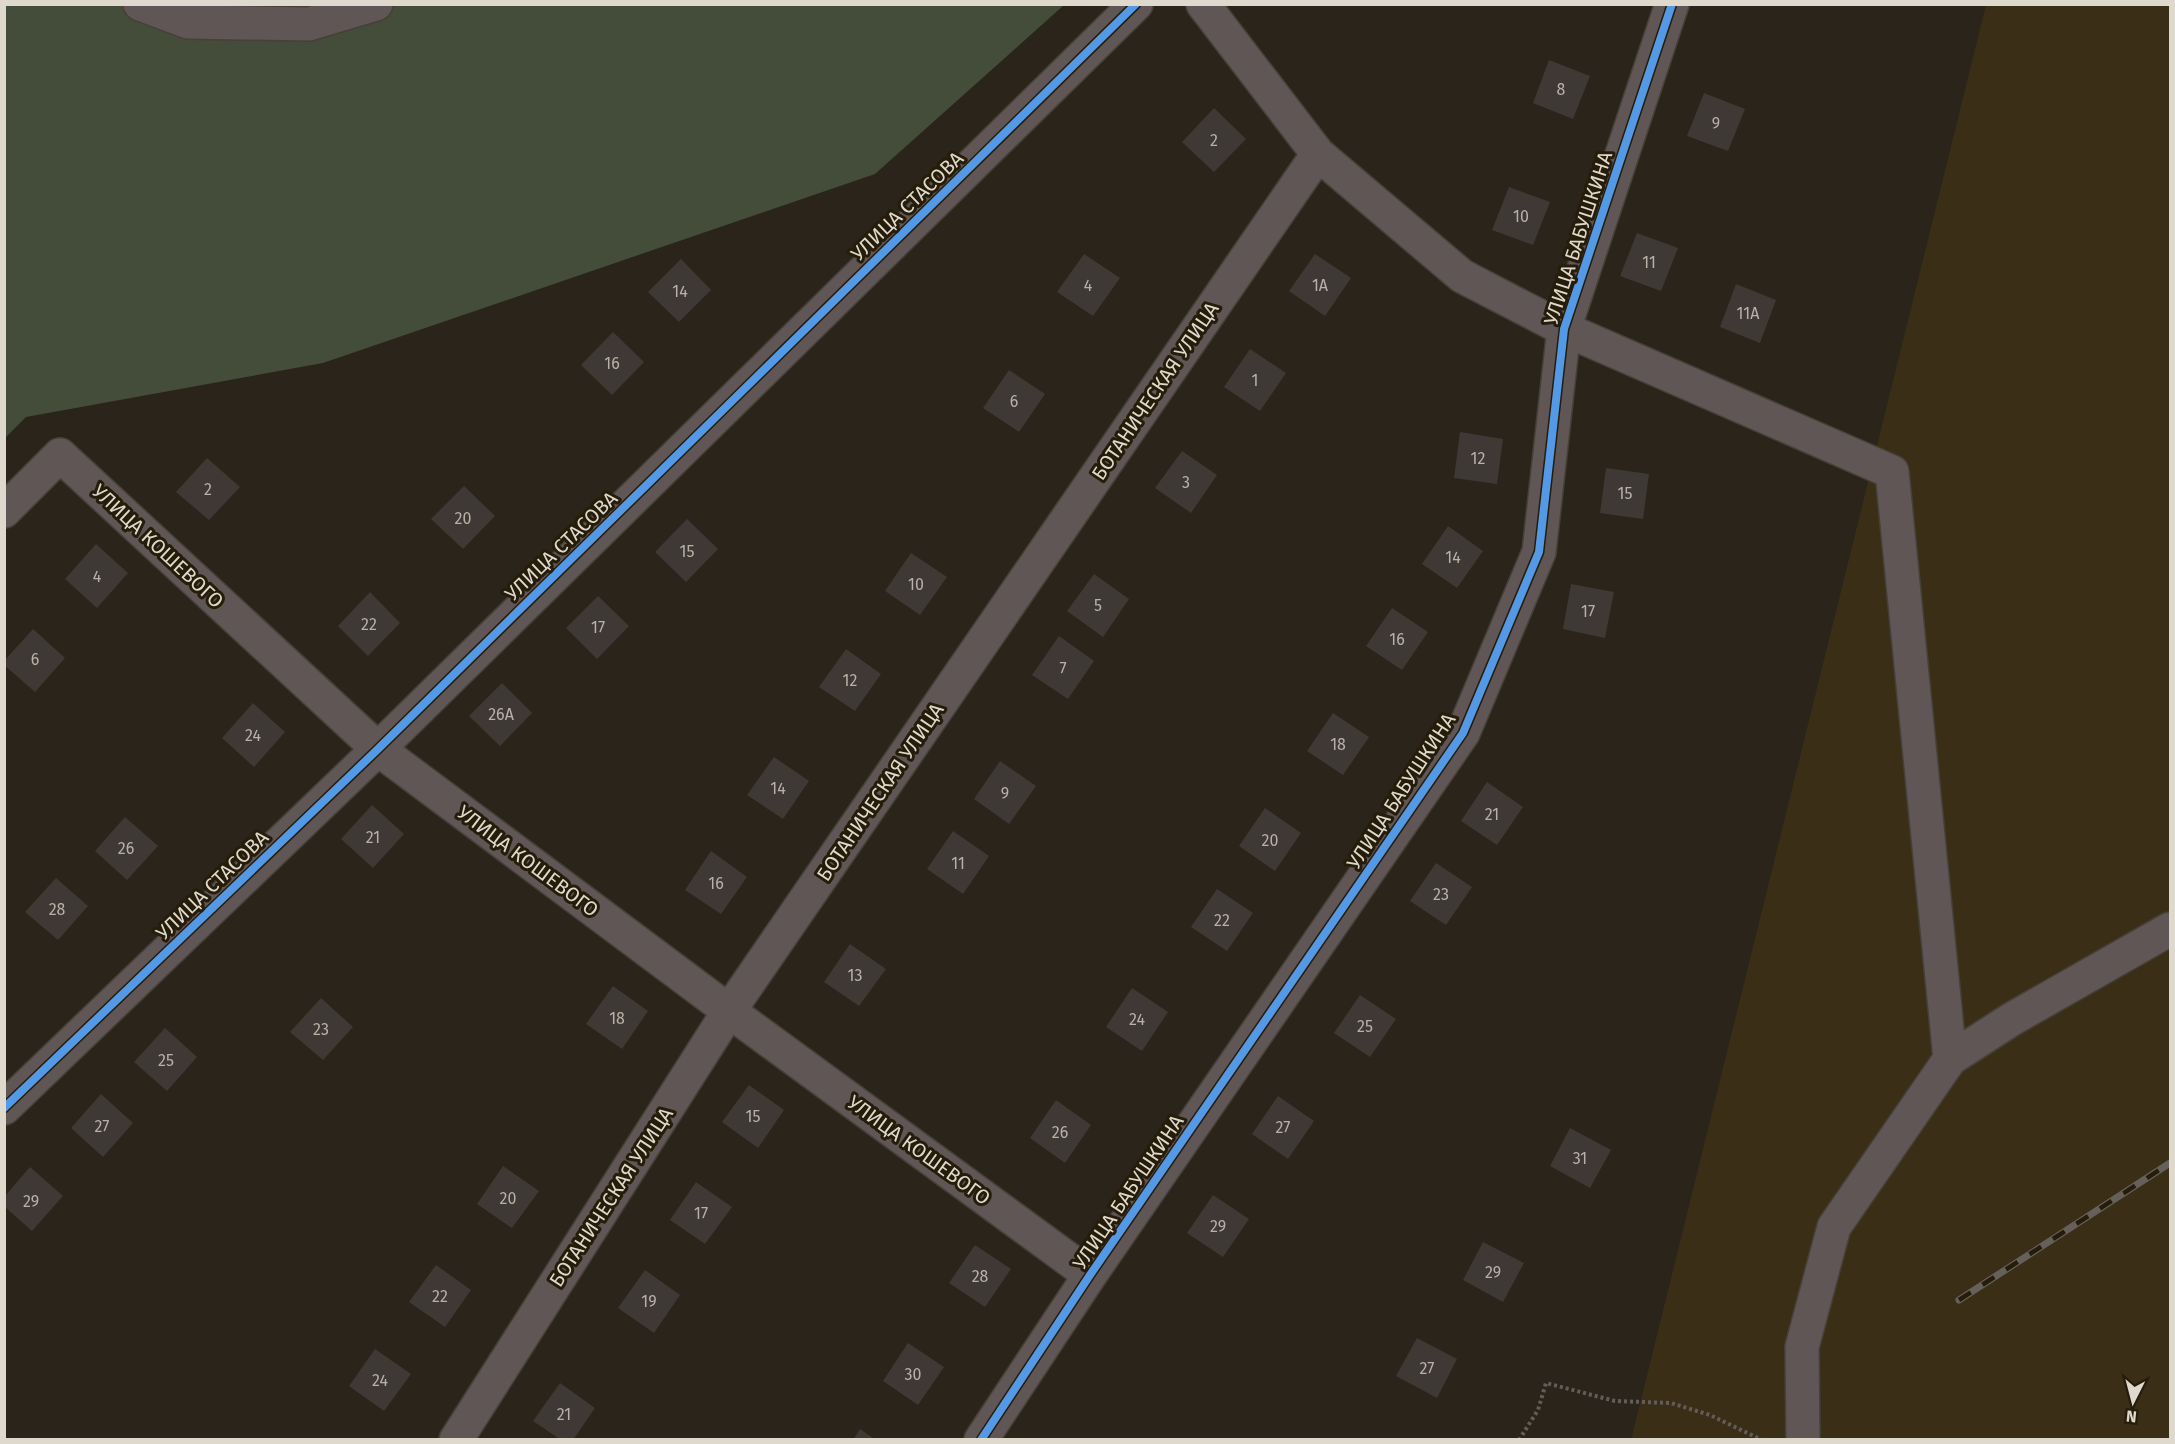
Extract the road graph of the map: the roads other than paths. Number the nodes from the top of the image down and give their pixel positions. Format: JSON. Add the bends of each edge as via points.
{"nodes":[{"id":1,"x":140,"y":4,"type":"edge"},
{"id":2,"x":376,"y":4,"type":"edge"},
{"id":3,"x":1136,"y":4,"type":"edge"},
{"id":4,"x":1203,"y":4,"type":"edge"},
{"id":5,"x":1672,"y":4,"type":"edge"},
{"id":6,"x":1318,"y":154,"type":"junction"},
{"id":7,"x":1564,"y":329,"type":"junction"},
{"id":8,"x":4,"y":511,"type":"edge"},
{"id":9,"x":378,"y":749,"type":"junction"},
{"id":10,"x":2170,"y":929,"type":"edge"},
{"id":11,"x":729,"y":1011,"type":"junction"},
{"id":12,"x":1950,"y":1059,"type":"junction"},
{"id":13,"x":4,"y":1108,"type":"edge"},
{"id":14,"x":1090,"y":1275,"type":"junction"},
{"id":15,"x":456,"y":1440,"type":"edge"},
{"id":16,"x":981,"y":1440,"type":"edge"},
{"id":17,"x":1803,"y":1440,"type":"edge"}],
"edges":[{"from":1,"to":2,"type":"street","via":[[188,22],[309,24]]},
{"from":3,"to":9,"type":"street","name":"УЛИЦА СТАСОВА"},
{"from":4,"to":6,"type":"street"},
{"from":5,"to":7,"type":"street","name":"УЛИЦА БАБУШКИНА"},
{"from":6,"to":7,"type":"street","via":[[1462,276]]},
{"from":6,"to":11,"type":"street","name":"БОТАНИЧЕСКАЯ УЛИЦА"},
{"from":7,"to":12,"type":"street","via":[[1892,472]]},
{"from":7,"to":14,"type":"street","name":"УЛИЦА БАБУШКИНА","via":[[1539,552],[1463,733]]},
{"from":8,"to":9,"type":"street","name":"УЛИЦА КОШЕВОГО","via":[[60,455]]},
{"from":9,"to":11,"type":"street","name":"УЛИЦА КОШЕВОГО"},
{"from":9,"to":13,"type":"street","name":"УЛИЦА СТАСОВА"},
{"from":10,"to":12,"type":"street"},
{"from":11,"to":14,"type":"street","name":"УЛИЦА КОШЕВОГО"},
{"from":11,"to":15,"type":"street","name":"БОТАНИЧЕСКАЯ УЛИЦА"},
{"from":12,"to":17,"type":"street","via":[[1834,1227],[1802,1347]]},
{"from":14,"to":16,"type":"street","name":"УЛИЦА БАБУШКИНА"}]}
